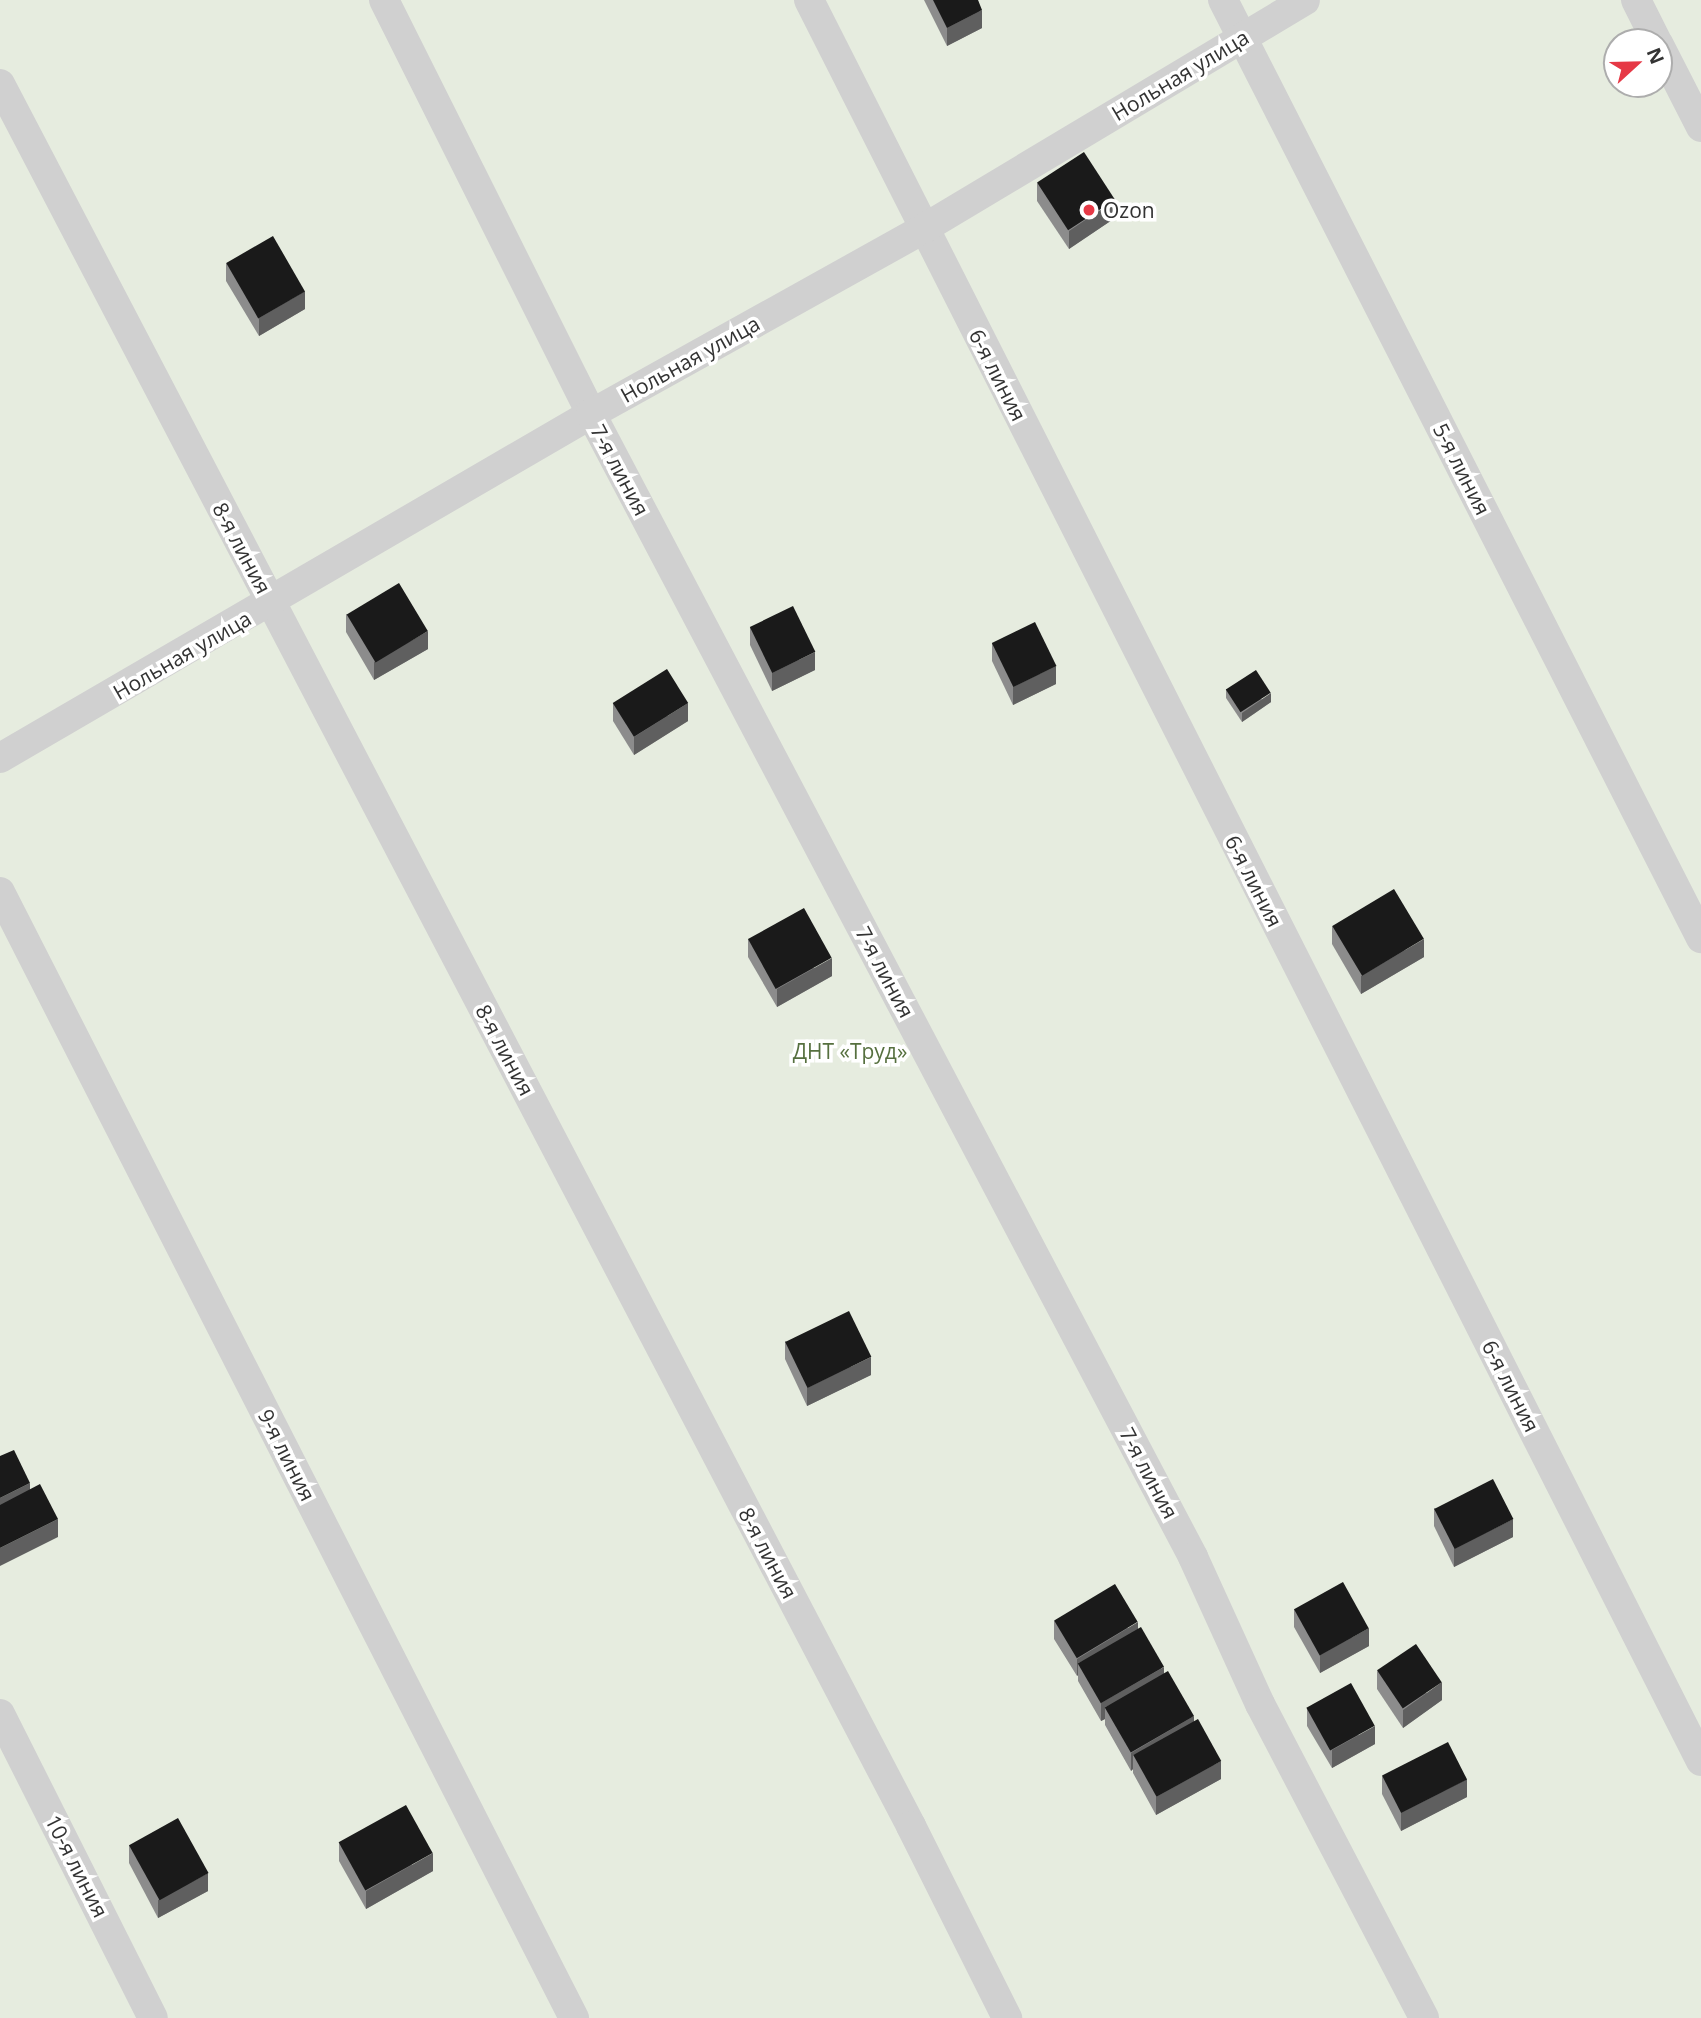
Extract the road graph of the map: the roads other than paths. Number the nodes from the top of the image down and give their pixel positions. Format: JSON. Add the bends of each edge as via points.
{"nodes":[{"id":1,"x":384,"y":0,"type":"edge"},
{"id":2,"x":809,"y":0,"type":"edge"},
{"id":3,"x":1223,"y":0,"type":"edge"},
{"id":4,"x":1305,"y":0,"type":"edge"},
{"id":5,"x":1636,"y":0,"type":"edge"},
{"id":6,"x":1650,"y":28,"type":"edge"},
{"id":7,"x":1241,"y":38,"type":"junction"},
{"id":8,"x":1673,"y":73,"type":"edge"},
{"id":9,"x":0,"y":84,"type":"edge"},
{"id":10,"x":1701,"y":127,"type":"edge"},
{"id":11,"x":923,"y":229,"type":"junction"},
{"id":12,"x":591,"y":414,"type":"junction"},
{"id":13,"x":272,"y":604,"type":"junction"},
{"id":14,"x":0,"y":758,"type":"edge"},
{"id":15,"x":0,"y":892,"type":"edge"},
{"id":16,"x":1701,"y":938,"type":"edge"},
{"id":17,"x":0,"y":1714,"type":"edge"},
{"id":18,"x":1701,"y":1761,"type":"edge"},
{"id":19,"x":153,"y":2018,"type":"edge"},
{"id":20,"x":575,"y":2018,"type":"edge"},
{"id":21,"x":1007,"y":2018,"type":"edge"},
{"id":22,"x":1424,"y":2018,"type":"edge"}],
"edges":[{"from":1,"to":12,"type":"street","name":"7-я линия"},
{"from":2,"to":11,"type":"street","name":"6-я линия"},
{"from":3,"to":7,"type":"street","name":"5-я линия"},
{"from":4,"to":7,"type":"street","name":"Нольная улица"},
{"from":5,"to":6,"type":"street"},
{"from":7,"to":11,"type":"street","name":"Нольная улица"},
{"from":7,"to":16,"type":"street","name":"5-я линия"},
{"from":8,"to":10,"type":"street"},
{"from":9,"to":13,"type":"street","name":"8-я линия"},
{"from":11,"to":12,"type":"street","name":"Нольная улица"},
{"from":11,"to":18,"type":"street","name":"6-я линия"},
{"from":12,"to":13,"type":"street","name":"Нольная улица"},
{"from":12,"to":22,"type":"street","name":"7-я линия","via":[[1193,1557],[1260,1704]]},
{"from":13,"to":14,"type":"street","name":"Нольная улица"},
{"from":13,"to":21,"type":"street","name":"8-я линия","via":[[905,1813]]},
{"from":15,"to":20,"type":"street","name":"9-я линия"},
{"from":17,"to":19,"type":"street","name":"10-я линия"}]}
